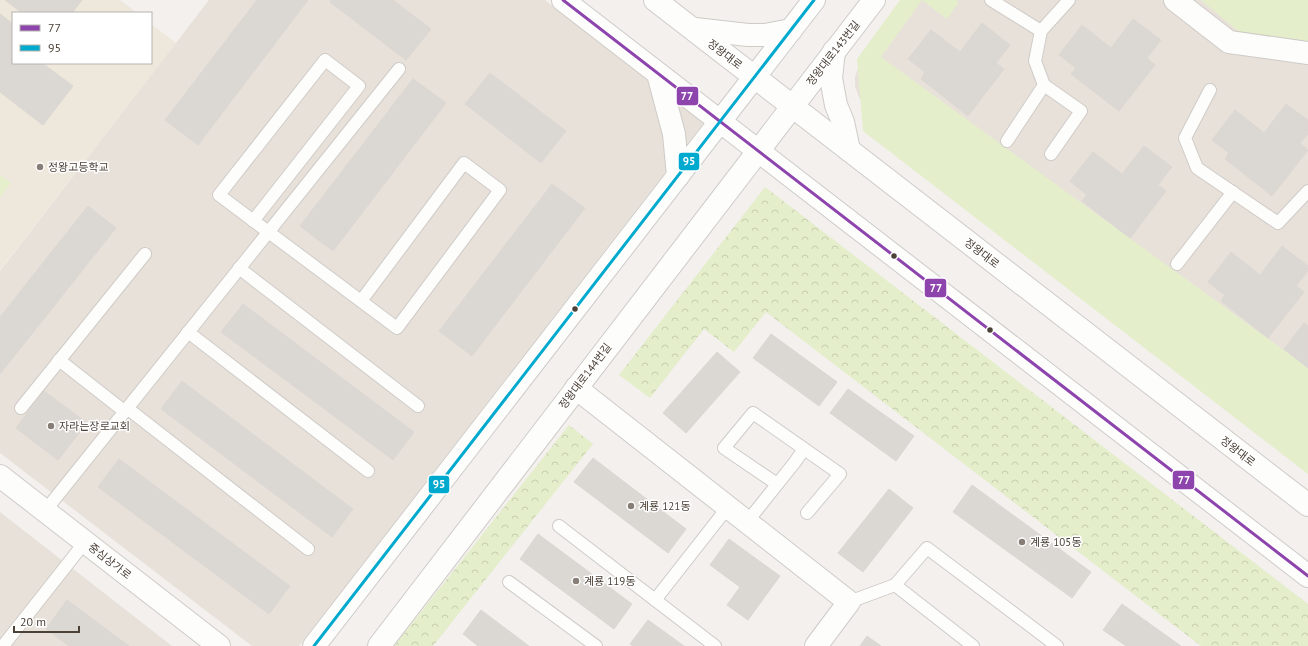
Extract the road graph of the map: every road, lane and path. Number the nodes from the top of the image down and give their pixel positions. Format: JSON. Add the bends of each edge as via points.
{"nodes":[{"id":1,"x":563,"y":0,"type":"edge"},
{"id":2,"x":655,"y":0,"type":"edge"},
{"id":3,"x":814,"y":0,"type":"edge"},
{"id":4,"x":874,"y":0,"type":"edge"},
{"id":5,"x":991,"y":0,"type":"edge"},
{"id":6,"x":1070,"y":0,"type":"edge"},
{"id":7,"x":1175,"y":0,"type":"edge"},
{"id":8,"x":693,"y":29,"type":"junction"},
{"id":9,"x":791,"y":30,"type":"junction"},
{"id":10,"x":1042,"y":31,"type":"junction"},
{"id":11,"x":834,"y":51,"type":"junction"},
{"id":12,"x":1308,"y":53,"type":"edge"},
{"id":13,"x":399,"y":69,"type":"dead end"},
{"id":14,"x":658,"y":74,"type":"junction"},
{"id":15,"x":754,"y":77,"type":"junction"},
{"id":16,"x":1044,"y":85,"type":"junction"},
{"id":17,"x":1210,"y":90,"type":"dead end"},
{"id":18,"x":792,"y":106,"type":"junction"},
{"id":19,"x":720,"y":121,"type":"junction"},
{"id":20,"x":1007,"y":141,"type":"dead end"},
{"id":21,"x":849,"y":150,"type":"junction"},
{"id":22,"x":758,"y":151,"type":"junction"},
{"id":23,"x":1051,"y":154,"type":"dead end"},
{"id":24,"x":678,"y":176,"type":"junction"},
{"id":25,"x":1308,"y":191,"type":"edge"},
{"id":26,"x":1233,"y":192,"type":"junction"},
{"id":27,"x":253,"y":221,"type":"junction"},
{"id":28,"x":268,"y":232,"type":"junction"},
{"id":29,"x":145,"y":254,"type":"dead end"},
{"id":30,"x":1177,"y":264,"type":"dead end"},
{"id":31,"x":239,"y":268,"type":"junction"},
{"id":32,"x":360,"y":301,"type":"junction"},
{"id":33,"x":188,"y":332,"type":"junction"},
{"id":34,"x":59,"y":360,"type":"junction"},
{"id":35,"x":576,"y":388,"type":"junction"},
{"id":36,"x":418,"y":406,"type":"dead end"},
{"id":37,"x":21,"y":408,"type":"dead end"},
{"id":38,"x":126,"y":410,"type":"junction"},
{"id":39,"x":804,"y":449,"type":"junction"},
{"id":40,"x":368,"y":471,"type":"dead end"},
{"id":41,"x":0,"y":476,"type":"edge"},
{"id":42,"x":777,"y":484,"type":"junction"},
{"id":43,"x":1308,"y":505,"type":"edge"},
{"id":44,"x":728,"y":507,"type":"junction"},
{"id":45,"x":45,"y":511,"type":"junction"},
{"id":46,"x":806,"y":514,"type":"dead end"},
{"id":47,"x":747,"y":522,"type":"junction"},
{"id":48,"x":559,"y":526,"type":"dead end"},
{"id":49,"x":85,"y":542,"type":"junction"},
{"id":50,"x":308,"y":549,"type":"dead end"},
{"id":51,"x":1308,"y":576,"type":"edge"},
{"id":52,"x":508,"y":582,"type":"dead end"},
{"id":53,"x":895,"y":585,"type":"junction"},
{"id":54,"x":655,"y":600,"type":"junction"},
{"id":55,"x":849,"y":602,"type":"junction"},
{"id":56,"x":1055,"y":645,"type":"edge"},
{"id":57,"x":1,"y":646,"type":"edge"},
{"id":58,"x":219,"y":646,"type":"edge"},
{"id":59,"x":314,"y":646,"type":"edge"},
{"id":60,"x":379,"y":646,"type":"edge"},
{"id":61,"x":596,"y":646,"type":"edge"},
{"id":62,"x":715,"y":646,"type":"edge"},
{"id":63,"x":816,"y":646,"type":"edge"},
{"id":64,"x":973,"y":646,"type":"edge"}],
"edges":[{"from":1,"to":14,"type":"street"},
{"from":2,"to":8,"type":"street","name":"정왕대로"},
{"from":3,"to":9,"type":"street"},
{"from":4,"to":11,"type":"street","name":"정왕대로143번길"},
{"from":5,"to":10,"type":"lane"},
{"from":6,"to":10,"type":"lane"},
{"from":7,"to":12,"type":"street","via":[[1229,42]]},
{"from":8,"to":9,"type":"street","via":[[748,35]]},
{"from":8,"to":15,"type":"street","name":"정왕대로"},
{"from":9,"to":15,"type":"street"},
{"from":10,"to":16,"type":"lane","via":[[1035,61]]},
{"from":11,"to":18,"type":"street","name":"정왕대로143번길"},
{"from":11,"to":21,"type":"street","via":[[831,78]]},
{"from":13,"to":28,"type":"lane"},
{"from":14,"to":19,"type":"street"},
{"from":14,"to":24,"type":"street","via":[[674,134]]},
{"from":15,"to":18,"type":"street","name":"정왕대로"},
{"from":15,"to":19,"type":"street"},
{"from":16,"to":20,"type":"lane"},
{"from":16,"to":23,"type":"lane","via":[[1081,111]]},
{"from":17,"to":26,"type":"lane","via":[[1185,138],[1197,168]]},
{"from":18,"to":21,"type":"street","name":"정왕대로"},
{"from":18,"to":22,"type":"street","name":"정왕대로144번길"},
{"from":19,"to":22,"type":"street"},
{"from":19,"to":24,"type":"street"},
{"from":21,"to":43,"type":"street","name":"정왕대로"},
{"from":22,"to":35,"type":"street","name":"정왕대로144번길"},
{"from":22,"to":51,"type":"street"},
{"from":24,"to":59,"type":"street"},
{"from":25,"to":26,"type":"lane","via":[[1278,223]]},
{"from":26,"to":30,"type":"lane"},
{"from":27,"to":27,"type":"lane","via":[[358,86],[325,60],[219,195]]},
{"from":27,"to":28,"type":"lane"},
{"from":28,"to":31,"type":"lane"},
{"from":28,"to":32,"type":"lane"},
{"from":29,"to":34,"type":"lane"},
{"from":31,"to":33,"type":"lane"},
{"from":31,"to":36,"type":"lane"},
{"from":32,"to":32,"type":"lane","via":[[396,328],[500,190],[464,163]]},
{"from":33,"to":38,"type":"lane"},
{"from":33,"to":40,"type":"lane"},
{"from":34,"to":37,"type":"lane"},
{"from":34,"to":38,"type":"lane"},
{"from":35,"to":44,"type":"street"},
{"from":35,"to":60,"type":"street","name":"정왕대로144번길"},
{"from":38,"to":45,"type":"lane"},
{"from":38,"to":50,"type":"lane"},
{"from":39,"to":42,"type":"lane"},
{"from":39,"to":42,"type":"lane","via":[[753,413],[724,448]]},
{"from":39,"to":46,"type":"lane","via":[[840,474]]},
{"from":41,"to":45,"type":"street","name":"중심상가로"},
{"from":42,"to":47,"type":"lane"},
{"from":44,"to":47,"type":"street"},
{"from":44,"to":54,"type":"lane"},
{"from":45,"to":49,"type":"street","name":"중심상가로"},
{"from":47,"to":55,"type":"street"},
{"from":48,"to":54,"type":"lane"},
{"from":49,"to":57,"type":"lane"},
{"from":49,"to":58,"type":"street","name":"중심상가로"},
{"from":52,"to":61,"type":"lane"},
{"from":53,"to":55,"type":"lane"},
{"from":53,"to":56,"type":"lane","via":[[927,548]]},
{"from":53,"to":64,"type":"lane"},
{"from":54,"to":62,"type":"lane"},
{"from":55,"to":63,"type":"street"}]}
